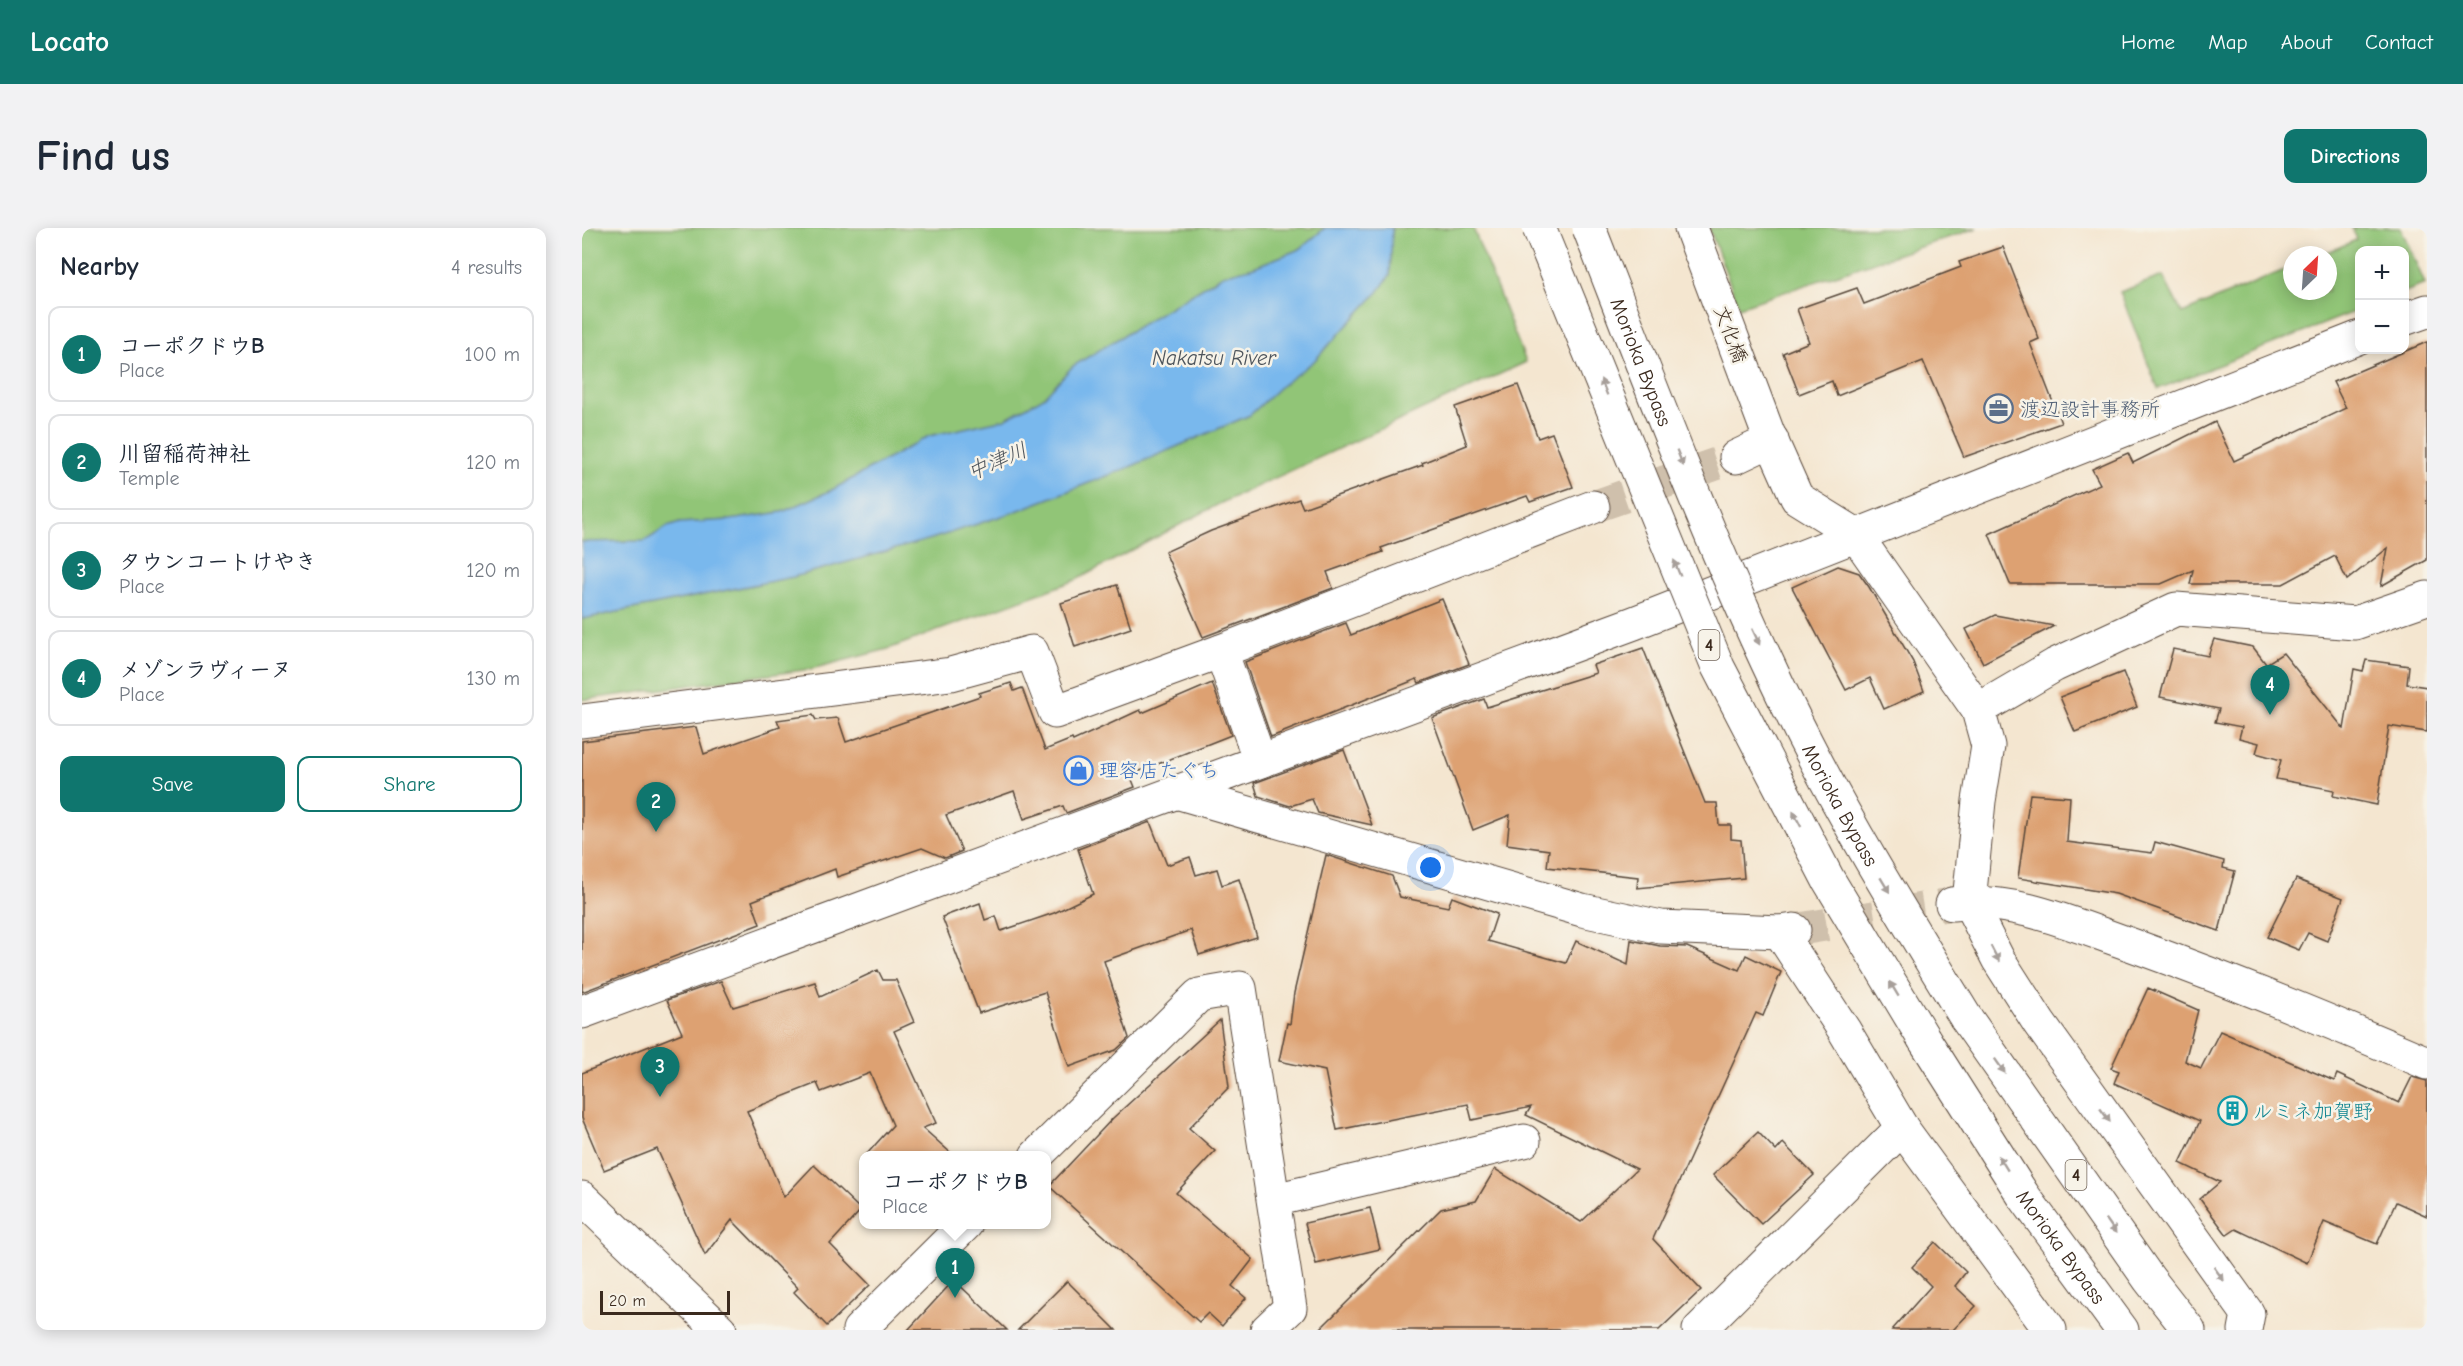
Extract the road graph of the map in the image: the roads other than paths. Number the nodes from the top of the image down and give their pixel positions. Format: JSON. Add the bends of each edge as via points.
{"nodes":[{"id":1,"x":1539,"y":228,"type":"edge"},
{"id":2,"x":1588,"y":228,"type":"edge"},
{"id":3,"x":1691,"y":228,"type":"edge"},
{"id":4,"x":2427,"y":311,"type":"edge"},
{"id":5,"x":2409,"y":317,"type":"edge"},
{"id":6,"x":2355,"y":339,"type":"edge"},
{"id":7,"x":1772,"y":440,"type":"junction"},
{"id":8,"x":1736,"y":456,"type":"tunnel mouth"},
{"id":9,"x":1593,"y":507,"type":"tunnel mouth"},
{"id":10,"x":1855,"y":534,"type":"junction"},
{"id":11,"x":2427,"y":598,"type":"edge"},
{"id":12,"x":1221,"y":651,"type":"junction"},
{"id":13,"x":1978,"y":710,"type":"junction"},
{"id":14,"x":582,"y":721,"type":"edge"},
{"id":15,"x":1260,"y":761,"type":"junction"},
{"id":16,"x":1176,"y":792,"type":"junction"},
{"id":17,"x":1960,"y":903,"type":"junction"},
{"id":18,"x":582,"y":1012,"type":"edge"},
{"id":19,"x":2427,"y":1063,"type":"edge"},
{"id":20,"x":1902,"y":1128,"type":"junction"},
{"id":21,"x":1524,"y":1140,"type":"dead end"},
{"id":22,"x":1040,"y":1151,"type":"edge"},
{"id":23,"x":582,"y":1198,"type":"edge"},
{"id":24,"x":1274,"y":1200,"type":"junction"},
{"id":25,"x":961,"y":1229,"type":"edge"},
{"id":26,"x":720,"y":1330,"type":"edge"},
{"id":27,"x":859,"y":1330,"type":"edge"},
{"id":28,"x":1268,"y":1330,"type":"edge"},
{"id":29,"x":1699,"y":1330,"type":"edge"},
{"id":30,"x":2050,"y":1330,"type":"edge"},
{"id":31,"x":2122,"y":1330,"type":"edge"},
{"id":32,"x":2189,"y":1330,"type":"edge"},
{"id":33,"x":2245,"y":1330,"type":"edge"}],
"edges":[{"from":31,"to":1,"type":"main road","name":"Morioka Bypass","number":"4","one_way":true,"bridge":true,"via":[[2023,1195],[1828,879],[1718,667]]},
{"from":2,"to":32,"type":"main road","name":"Morioka Bypass","number":"4","one_way":true,"bridge":true,"via":[[1722,565],[1790,710],[1876,870],[1966,1018]]},
{"from":3,"to":7,"type":"main road","name":"文化橋"},
{"from":4,"to":5,"type":"main road"},
{"from":6,"to":10,"type":"main road"},
{"from":7,"to":8,"type":"main road"},
{"from":7,"to":10,"type":"main road","name":"文化橋","via":[[1797,498]]},
{"from":9,"to":12,"type":"main road"},
{"from":10,"to":13,"type":"main road"},
{"from":10,"to":15,"type":"main road","via":[[1634,623]]},
{"from":11,"to":13,"type":"main road","via":[[2355,622],[2176,609],[2055,665]]},
{"from":12,"to":14,"type":"main road","via":[[1055,712],[1032,652],[951,674]]},
{"from":12,"to":15,"type":"main road"},
{"from":13,"to":17,"type":"main road","via":[[1988,746]]},
{"from":15,"to":16,"type":"main road"},
{"from":16,"to":18,"type":"main road"},
{"from":16,"to":20,"type":"main road","via":[[1582,910],[1660,927],[1787,931]]},
{"from":17,"to":19,"type":"main road","via":[[2047,914],[2220,977]]},
{"from":17,"to":33,"type":"main road","one_way":true,"via":[[2039,1023],[2248,1314]]},
{"from":20,"to":29,"type":"main road"},
{"from":20,"to":30,"type":"main road"},
{"from":21,"to":24,"type":"main road"},
{"from":22,"to":24,"type":"main road","via":[[1199,994],[1240,988]]},
{"from":23,"to":26,"type":"main road"},
{"from":24,"to":28,"type":"main road","via":[[1290,1308]]},
{"from":25,"to":27,"type":"main road"}]}
